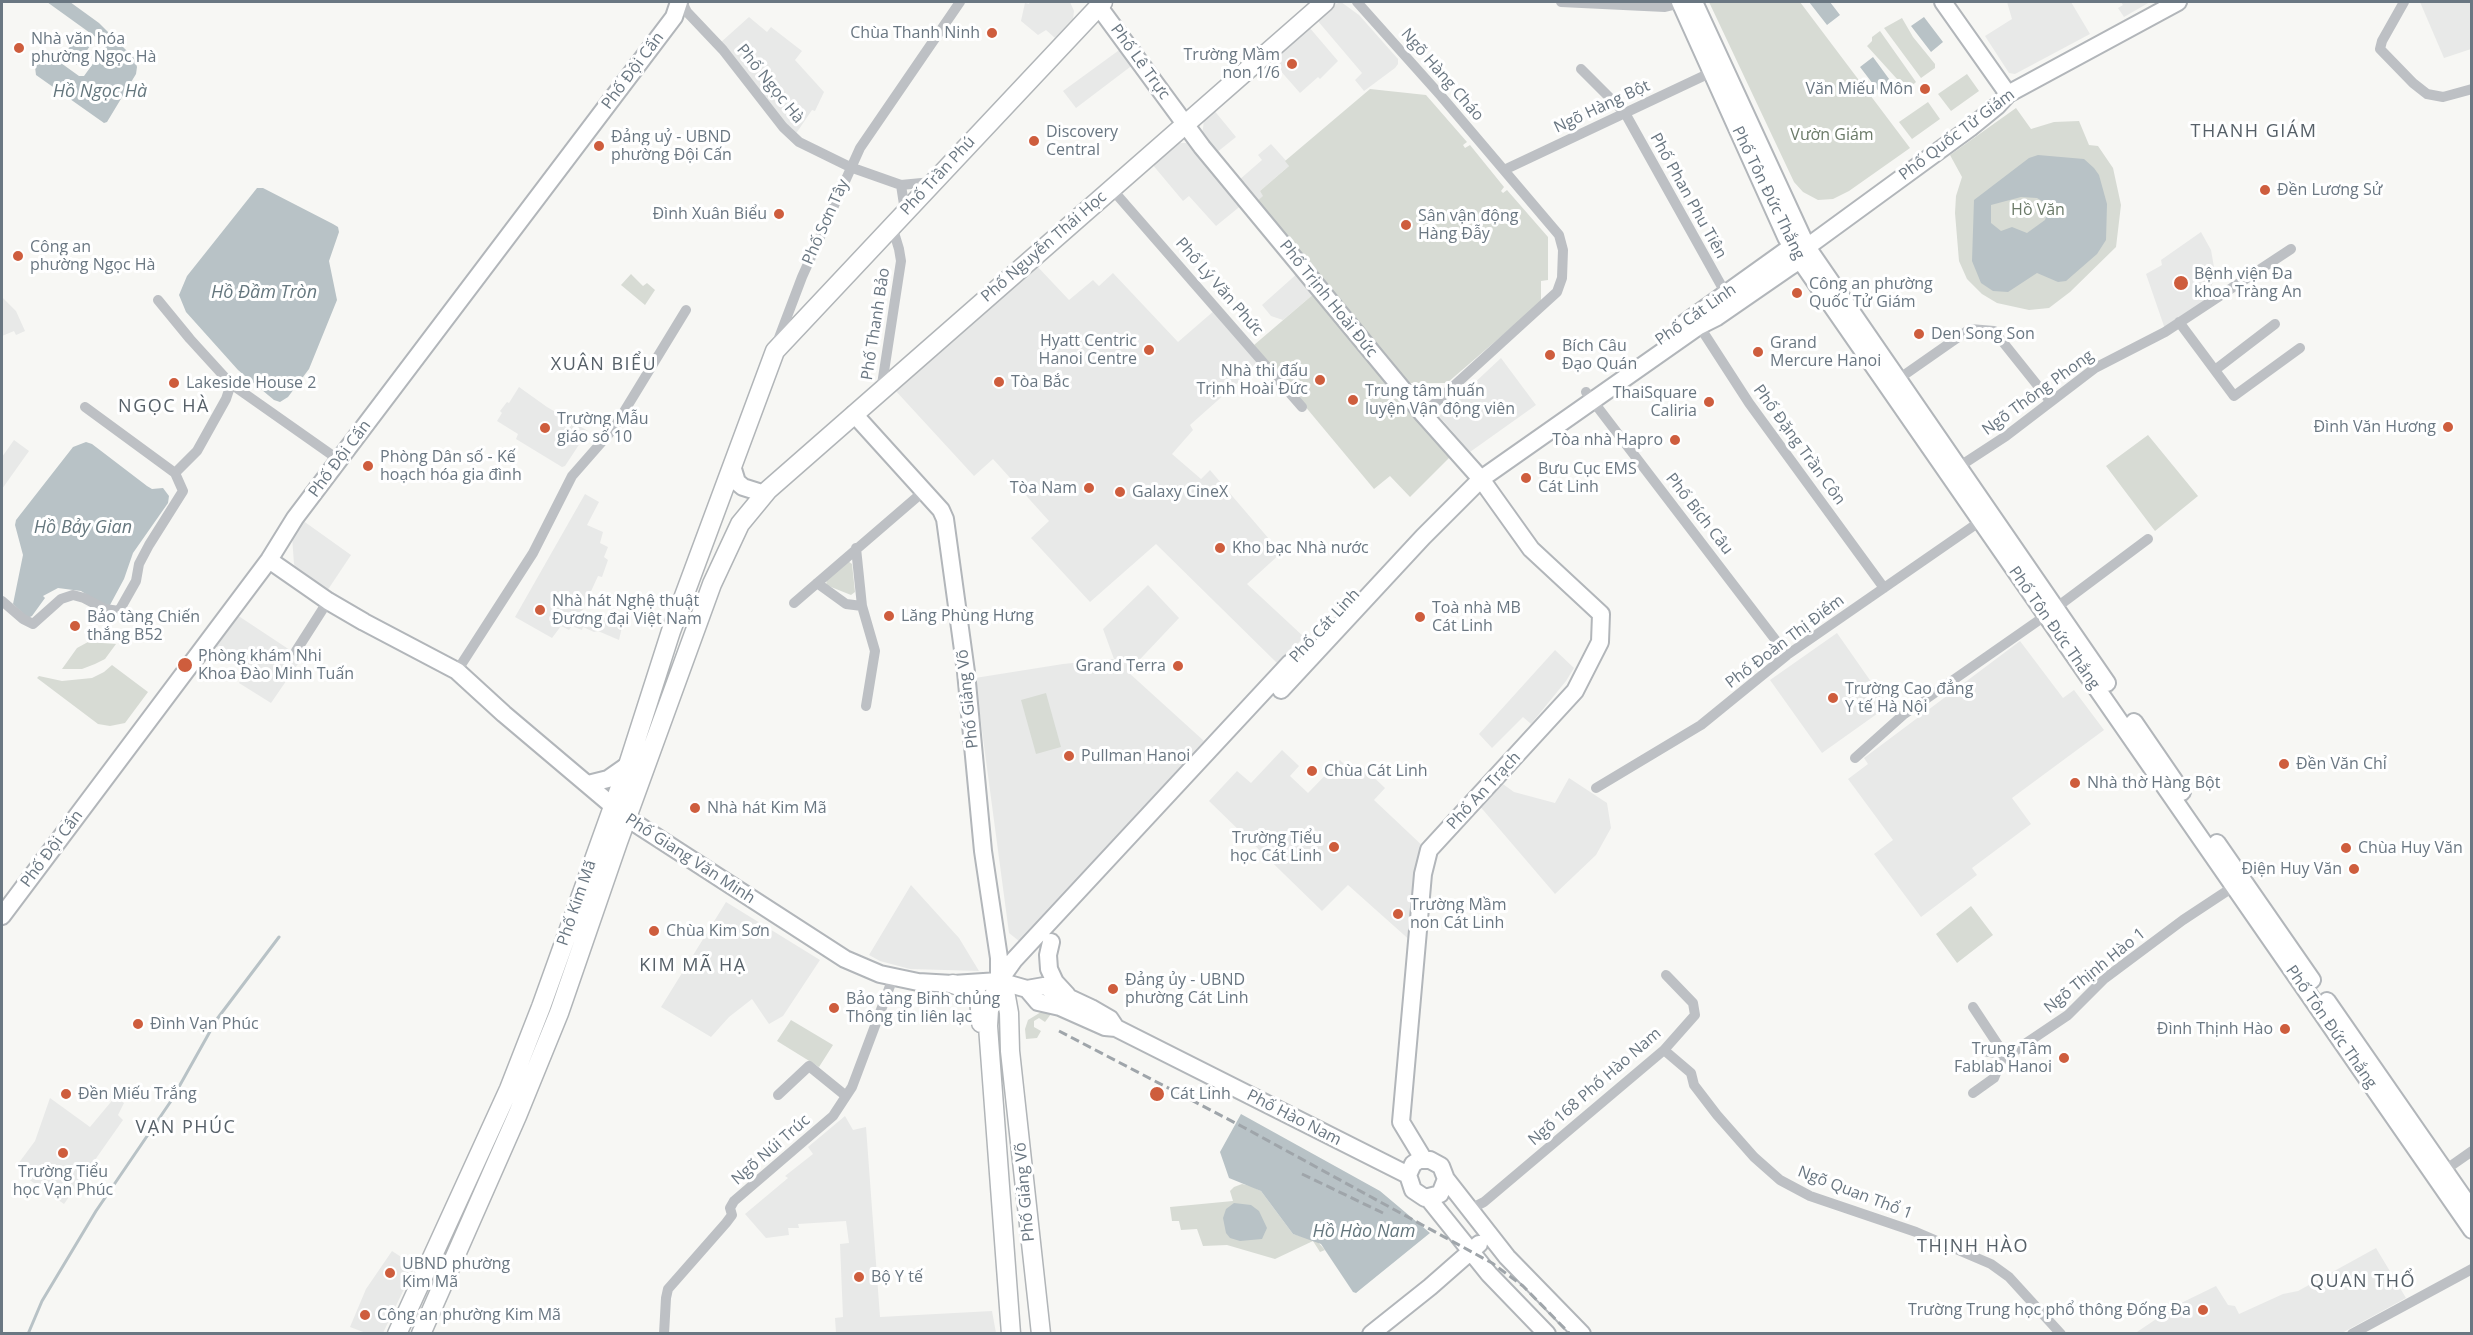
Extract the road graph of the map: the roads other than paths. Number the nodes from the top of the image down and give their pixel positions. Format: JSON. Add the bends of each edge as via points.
{"nodes":[{"id":1,"x":680,"y":2,"type":"edge"},
{"id":2,"x":960,"y":2,"type":"edge"},
{"id":3,"x":1325,"y":2,"type":"edge"},
{"id":4,"x":1357,"y":2,"type":"edge"},
{"id":5,"x":1561,"y":2,"type":"edge"},
{"id":6,"x":1685,"y":2,"type":"edge"},
{"id":7,"x":1943,"y":2,"type":"edge"},
{"id":8,"x":2178,"y":2,"type":"edge"},
{"id":9,"x":2404,"y":2,"type":"edge"},
{"id":10,"x":1098,"y":3,"type":"edge"},
{"id":11,"x":1581,"y":69,"type":"dead end"},
{"id":12,"x":1712,"y":72,"type":"junction"},
{"id":13,"x":2472,"y":89,"type":"edge"},
{"id":14,"x":2008,"y":93,"type":"junction"},
{"id":15,"x":1625,"y":113,"type":"junction"},
{"id":16,"x":1184,"y":124,"type":"junction"},
{"id":17,"x":850,"y":167,"type":"junction"},
{"id":18,"x":1504,"y":170,"type":"junction"},
{"id":19,"x":932,"y":182,"type":"junction"},
{"id":20,"x":901,"y":186,"type":"junction"},
{"id":21,"x":1111,"y":188,"type":"junction"},
{"id":22,"x":906,"y":211,"type":"junction"},
{"id":23,"x":892,"y":226,"type":"junction"},
{"id":24,"x":2291,"y":249,"type":"dead end"},
{"id":25,"x":1799,"y":251,"type":"junction"},
{"id":26,"x":1726,"y":294,"type":"junction"},
{"id":27,"x":158,"y":300,"type":"dead end"},
{"id":28,"x":686,"y":310,"type":"dead end"},
{"id":29,"x":1696,"y":321,"type":"junction"},
{"id":30,"x":2179,"y":322,"type":"junction"},
{"id":31,"x":2275,"y":324,"type":"dead end"},
{"id":32,"x":2300,"y":348,"type":"dead end"},
{"id":33,"x":775,"y":351,"type":"junction"},
{"id":34,"x":2215,"y":370,"type":"junction"},
{"id":35,"x":1897,"y":380,"type":"junction"},
{"id":36,"x":231,"y":384,"type":"junction"},
{"id":37,"x":881,"y":391,"type":"junction"},
{"id":38,"x":1589,"y":396,"type":"junction"},
{"id":39,"x":2050,"y":401,"type":"junction"},
{"id":40,"x":1302,"y":407,"type":"dead end"},
{"id":41,"x":85,"y":408,"type":"dead end"},
{"id":42,"x":854,"y":414,"type":"junction"},
{"id":43,"x":1423,"y":414,"type":"junction"},
{"id":44,"x":1914,"y":416,"type":"junction"},
{"id":45,"x":339,"y":460,"type":"junction"},
{"id":46,"x":734,"y":466,"type":"junction"},
{"id":47,"x":1957,"y":468,"type":"junction"},
{"id":48,"x":175,"y":473,"type":"junction"},
{"id":49,"x":1477,"y":476,"type":"junction"},
{"id":50,"x":924,"y":491,"type":"junction"},
{"id":51,"x":765,"y":494,"type":"junction"},
{"id":52,"x":1985,"y":518,"type":"junction"},
{"id":53,"x":707,"y":533,"type":"junction"},
{"id":54,"x":2148,"y":539,"type":"dead end"},
{"id":55,"x":729,"y":544,"type":"junction"},
{"id":56,"x":856,"y":548,"type":"junction"},
{"id":57,"x":269,"y":560,"type":"junction"},
{"id":58,"x":817,"y":583,"type":"junction"},
{"id":59,"x":1884,"y":588,"type":"junction"},
{"id":60,"x":2,"y":601,"type":"edge"},
{"id":61,"x":328,"y":601,"type":"junction"},
{"id":62,"x":794,"y":603,"type":"dead end"},
{"id":63,"x":862,"y":606,"type":"junction"},
{"id":64,"x":2050,"y":612,"type":"junction"},
{"id":65,"x":296,"y":651,"type":"dead end"},
{"id":66,"x":1787,"y":655,"type":"junction"},
{"id":67,"x":457,"y":671,"type":"junction"},
{"id":68,"x":866,"y":705,"type":"dead end"},
{"id":69,"x":1855,"y":758,"type":"dead end"},
{"id":70,"x":628,"y":765,"type":"junction"},
{"id":71,"x":588,"y":784,"type":"junction"},
{"id":72,"x":1596,"y":788,"type":"dead end"},
{"id":73,"x":611,"y":806,"type":"junction"},
{"id":74,"x":627,"y":818,"type":"junction"},
{"id":75,"x":2238,"y":884,"type":"junction"},
{"id":76,"x":2,"y":916,"type":"edge"},
{"id":77,"x":1051,"y":942,"type":"dead end"},
{"id":78,"x":1666,"y":975,"type":"dead end"},
{"id":79,"x":893,"y":978,"type":"junction"},
{"id":80,"x":999,"y":981,"type":"junction"},
{"id":81,"x":953,"y":984,"type":"junction"},
{"id":82,"x":1024,"y":988,"type":"junction"},
{"id":83,"x":1067,"y":996,"type":"junction"},
{"id":84,"x":541,"y":1006,"type":"junction"},
{"id":85,"x":1973,"y":1007,"type":"dead end"},
{"id":86,"x":559,"y":1013,"type":"junction"},
{"id":87,"x":1009,"y":1013,"type":"junction"},
{"id":88,"x":1116,"y":1028,"type":"junction"},
{"id":89,"x":988,"y":1041,"type":"junction"},
{"id":90,"x":1664,"y":1050,"type":"junction"},
{"id":91,"x":1982,"y":1051,"type":"dead end"},
{"id":92,"x":2004,"y":1054,"type":"junction"},
{"id":93,"x":1973,"y":1093,"type":"dead end"},
{"id":94,"x":778,"y":1095,"type":"dead end"},
{"id":95,"x":846,"y":1096,"type":"junction"},
{"id":96,"x":2472,"y":1150,"type":"edge"},
{"id":97,"x":1425,"y":1160,"type":"junction"},
{"id":98,"x":2445,"y":1170,"type":"junction"},
{"id":99,"x":1408,"y":1175,"type":"junction"},
{"id":100,"x":1446,"y":1179,"type":"junction"},
{"id":101,"x":1428,"y":1198,"type":"junction"},
{"id":102,"x":1470,"y":1209,"type":"junction"},
{"id":103,"x":2472,"y":1210,"type":"edge"},
{"id":104,"x":1452,"y":1225,"type":"junction"},
{"id":105,"x":2472,"y":1230,"type":"edge"},
{"id":106,"x":1490,"y":1235,"type":"junction"},
{"id":107,"x":1029,"y":1239,"type":"junction"},
{"id":108,"x":1005,"y":1242,"type":"junction"},
{"id":109,"x":1472,"y":1250,"type":"junction"},
{"id":110,"x":2472,"y":1269,"type":"edge"},
{"id":111,"x":397,"y":1334,"type":"edge"},
{"id":112,"x":421,"y":1334,"type":"edge"},
{"id":113,"x":664,"y":1334,"type":"edge"},
{"id":114,"x":1011,"y":1334,"type":"edge"},
{"id":115,"x":1041,"y":1334,"type":"edge"},
{"id":116,"x":1371,"y":1334,"type":"edge"},
{"id":117,"x":1547,"y":1334,"type":"edge"},
{"id":118,"x":1582,"y":1334,"type":"edge"},
{"id":119,"x":2061,"y":1334,"type":"edge"},
{"id":120,"x":2352,"y":1334,"type":"edge"}],
"edges":[{"from":1,"to":17,"type":"street","name":"Phố Ngọc Hà","via":[[791,136]]},
{"from":1,"to":45,"type":"street","name":"Phố Đội Cấn","via":[[674,17]]},
{"from":2,"to":17,"type":"street","name":"Phố Sơn Tây","via":[[877,120]]},
{"from":3,"to":16,"type":"main road","name":"Phố Nguyễn Thái Học"},
{"from":4,"to":18,"type":"street","name":"Ngõ Hàng Cháo"},
{"from":5,"to":6,"type":"street","via":[[1665,7]]},
{"from":6,"to":12,"type":"street","name":"Phố Tôn Đức Thắng"},
{"from":6,"to":25,"type":"street","name":"Phố Tôn Đức Thắng"},
{"from":7,"to":14,"type":"street"},
{"from":8,"to":14,"type":"street","name":"Phố Quốc Tử Giám"},
{"from":9,"to":13,"type":"street","via":[[2380,49],[2427,94],[2444,97]]},
{"from":10,"to":16,"type":"street","name":"Phố Lê Trực"},
{"from":10,"to":19,"type":"main road","name":"Phố Trần Phú"},
{"from":11,"to":15,"type":"street","name":"Phố Phan Phu Tiên"},
{"from":12,"to":15,"type":"street","name":"Ngõ Hàng Bột"},
{"from":12,"to":25,"type":"street","name":"Phố Tôn Đức Thắng"},
{"from":14,"to":25,"type":"street","name":"Phố Quốc Tử Giám","via":[[1971,128]]},
{"from":15,"to":18,"type":"street","name":"Ngõ Hàng Bột"},
{"from":15,"to":26,"type":"street","name":"Phố Phan Phu Tiên"},
{"from":16,"to":21,"type":"main road","name":"Phố Nguyễn Thái Học"},
{"from":16,"to":43,"type":"street","name":"Phố Trịnh Hoài Đức"},
{"from":17,"to":20,"type":"street"},
{"from":17,"to":33,"type":"street","name":"Phố Sơn Tây"},
{"from":18,"to":43,"type":"street","name":"Ngõ Hàng Cháo","via":[[1559,235],[1562,278],[1557,292],[1544,305]]},
{"from":19,"to":20,"type":"street"},
{"from":19,"to":22,"type":"main road","name":"Phố Trần Phú"},
{"from":20,"to":22,"type":"street"},
{"from":21,"to":37,"type":"main road","name":"Phố Nguyễn Thái Học"},
{"from":21,"to":40,"type":"street","name":"Phố Lý Văn Phức"},
{"from":22,"to":23,"type":"main road","name":"Phố Trần Phú"},
{"from":23,"to":33,"type":"main road","name":"Phố Trần Phú"},
{"from":23,"to":37,"type":"street","name":"Phố Thanh Bảo","via":[[901,261]]},
{"from":24,"to":30,"type":"street","name":"Ngõ Thông Phong"},
{"from":25,"to":26,"type":"street","name":"Phố Cát Linh"},
{"from":25,"to":29,"type":"street","name":"Phố Cát Linh","via":[[1717,317]]},
{"from":25,"to":35,"type":"street","name":"Phố Tôn Đức Thắng"},
{"from":25,"to":44,"type":"street","name":"Phố Tôn Đức Thắng"},
{"from":26,"to":29,"type":"street","name":"Phố Cát Linh"},
{"from":27,"to":36,"type":"street"},
{"from":28,"to":67,"type":"street","via":[[614,428],[572,476],[533,553]]},
{"from":29,"to":38,"type":"street","name":"Phố Cát Linh"},
{"from":29,"to":59,"type":"street","name":"Phố Đặng Trần Côn","via":[[1749,403]]},
{"from":30,"to":34,"type":"street"},
{"from":30,"to":39,"type":"street","name":"Ngõ Thông Phong","via":[[2095,368]]},
{"from":31,"to":34,"type":"street"},
{"from":32,"to":34,"type":"street","via":[[2234,396]]},
{"from":33,"to":46,"type":"main road","name":"Phố Sơn Tây"},
{"from":35,"to":39,"type":"street","via":[[1970,329],[1994,331]]},
{"from":35,"to":44,"type":"street","name":"Phố Tôn Đức Thắng"},
{"from":36,"to":45,"type":"street"},
{"from":36,"to":48,"type":"street","via":[[197,451]]},
{"from":37,"to":42,"type":"main road","name":"Phố Nguyễn Thái Học"},
{"from":38,"to":49,"type":"street","name":"Phố Cát Linh"},
{"from":38,"to":66,"type":"street","name":"Phố Bích Câu"},
{"from":39,"to":47,"type":"street","name":"Ngõ Thông Phong"},
{"from":41,"to":48,"type":"street"},
{"from":42,"to":50,"type":"street","name":"Phố Giảng Võ"},
{"from":42,"to":51,"type":"main road","name":"Phố Nguyễn Thái Học"},
{"from":43,"to":49,"type":"street","name":"Phố Trịnh Hoài Đức"},
{"from":44,"to":47,"type":"street","name":"Phố Tôn Đức Thắng"},
{"from":44,"to":52,"type":"street","name":"Phố Tôn Đức Thắng"},
{"from":45,"to":57,"type":"street","name":"Phố Đội Cấn"},
{"from":46,"to":51,"type":"street","via":[[737,482]]},
{"from":46,"to":53,"type":"main road","name":"Phố Kim Mã"},
{"from":47,"to":52,"type":"street","name":"Phố Tôn Đức Thắng"},
{"from":48,"to":60,"type":"street","via":[[183,491],[149,545],[119,612],[73,595],[61,599],[33,624]]},
{"from":49,"to":80,"type":"street","name":"Phố Cát Linh","via":[[1454,489],[1276,686],[1014,960]]},
{"from":49,"to":97,"type":"street","name":"Phố An Trạch","via":[[1531,549],[1601,614],[1600,642],[1575,691],[1429,850],[1423,874],[1401,1122]]},
{"from":50,"to":56,"type":"street"},
{"from":50,"to":80,"type":"street","name":"Phố Giảng Võ","via":[[943,514],[951,558]]},
{"from":51,"to":55,"type":"main road","name":"Phố Kim Mã"},
{"from":52,"to":59,"type":"street","name":"Phố Đoàn Thị Điểm"},
{"from":52,"to":64,"type":"street","name":"Phố Tôn Đức Thắng"},
{"from":53,"to":55,"type":"main road"},
{"from":53,"to":70,"type":"main road","name":"Phố Kim Mã"},
{"from":54,"to":64,"type":"street"},
{"from":55,"to":74,"type":"main road","name":"Phố Kim Mã"},
{"from":56,"to":58,"type":"street"},
{"from":56,"to":63,"type":"street"},
{"from":57,"to":61,"type":"street","name":"Phố Giang Văn Minh"},
{"from":57,"to":76,"type":"street","name":"Phố Đội Cấn"},
{"from":58,"to":62,"type":"street"},
{"from":58,"to":63,"type":"street","via":[[846,604]]},
{"from":59,"to":66,"type":"street","name":"Phố Đoàn Thị Điểm"},
{"from":61,"to":65,"type":"street"},
{"from":61,"to":67,"type":"street","name":"Phố Giang Văn Minh"},
{"from":63,"to":68,"type":"street","via":[[875,651]]},
{"from":64,"to":69,"type":"street","via":[[1903,715]]},
{"from":64,"to":75,"type":"street","name":"Phố Tôn Đức Thắng"},
{"from":66,"to":72,"type":"street","name":"Phố Đoàn Thị Điểm","via":[[1701,725]]},
{"from":67,"to":71,"type":"street","name":"Phố Giang Văn Minh"},
{"from":70,"to":71,"type":"street","via":[[608,779]]},
{"from":70,"to":73,"type":"main road","name":"Phố Kim Mã"},
{"from":71,"to":73,"type":"street","name":"Phố Giang Văn Minh"},
{"from":73,"to":74,"type":"street","name":"Phố Giang Văn Minh"},
{"from":73,"to":84,"type":"main road","name":"Phố Kim Mã"},
{"from":74,"to":79,"type":"street","name":"Phố Giang Văn Minh","via":[[845,959]]},
{"from":74,"to":86,"type":"main road","name":"Phố Kim Mã"},
{"from":75,"to":92,"type":"street","name":"Ngõ Thịnh Hào 1","via":[[2182,920],[2113,973],[2068,1015]]},
{"from":75,"to":98,"type":"street","name":"Phố Tôn Đức Thắng"},
{"from":75,"to":105,"type":"street","name":"Phố Tôn Đức Thắng"},
{"from":77,"to":83,"type":"street","via":[[1049,969]]},
{"from":78,"to":90,"type":"street","name":"Ngõ 168 Phố Hào Nam","via":[[1693,1004],[1695,1015]]},
{"from":79,"to":81,"type":"street","name":"Phố Giang Văn Minh"},
{"from":79,"to":95,"type":"street","name":"Ngõ Núi Trúc"},
{"from":80,"to":81,"type":"street","name":"Phố Giang Văn Minh"},
{"from":80,"to":82,"type":"street","name":"Phố Hào Nam"},
{"from":80,"to":87,"type":"main road","name":"Phố Giảng Võ"},
{"from":80,"to":89,"type":"main road","name":"Phố Giảng Võ","via":[[989,1010]]},
{"from":81,"to":89,"type":"main road","via":[[979,998]]},
{"from":82,"to":83,"type":"street","name":"Phố Hào Nam","via":[[1044,986]]},
{"from":82,"to":87,"type":"street"},
{"from":82,"to":88,"type":"street","name":"Phố Hào Nam","via":[[1038,1002]]},
{"from":83,"to":88,"type":"street","name":"Phố Hào Nam","via":[[1110,1019]]},
{"from":84,"to":86,"type":"main road"},
{"from":84,"to":111,"type":"main road","name":"Phố Kim Mã","via":[[509,1089]]},
{"from":85,"to":92,"type":"street"},
{"from":86,"to":112,"type":"main road","name":"Phố Kim Mã"},
{"from":87,"to":107,"type":"main road","name":"Phố Giảng Võ"},
{"from":88,"to":99,"type":"street","name":"Phố Hào Nam"},
{"from":89,"to":108,"type":"main road","name":"Phố Giảng Võ"},
{"from":90,"to":102,"type":"street","name":"Ngõ 168 Phố Hào Nam","via":[[1484,1202]]},
{"from":90,"to":119,"type":"street","name":"Ngõ Quan Thổ 1","via":[[1691,1073],[1694,1085],[1717,1115],[1780,1180],[1810,1196],[1916,1232],[1991,1264],[2009,1277]]},
{"from":91,"to":92,"type":"street"},
{"from":92,"to":93,"type":"street","via":[[1994,1078]]},
{"from":94,"to":95,"type":"street","via":[[809,1066]]},
{"from":95,"to":113,"type":"street","name":"Ngõ Núi Trúc","via":[[833,1116],[734,1201],[726,1223],[668,1289]]},
{"from":96,"to":98,"type":"street"},
{"from":97,"to":99,"type":"street","via":[[1413,1164]]},
{"from":97,"to":100,"type":"street","via":[[1441,1166]]},
{"from":98,"to":103,"type":"street","name":"Phố Tôn Đức Thắng"},
{"from":99,"to":101,"type":"street","name":"Phố Hào Nam","via":[[1415,1192]]},
{"from":100,"to":101,"type":"street","via":[[1440,1194]]},
{"from":100,"to":102,"type":"street"},
{"from":101,"to":104,"type":"street","name":"Phố Hào Nam"},
{"from":102,"to":104,"type":"street"},
{"from":102,"to":106,"type":"street"},
{"from":104,"to":109,"type":"street","name":"Phố Hào Nam"},
{"from":106,"to":109,"type":"street"},
{"from":106,"to":118,"type":"street"},
{"from":107,"to":108,"type":"main road"},
{"from":107,"to":115,"type":"main road","name":"Phố Giảng Võ"},
{"from":108,"to":114,"type":"main road","name":"Phố Giảng Võ"},
{"from":109,"to":116,"type":"street"},
{"from":109,"to":117,"type":"street","name":"Phố Hào Nam","via":[[1489,1274]]},
{"from":110,"to":120,"type":"street"}]}
